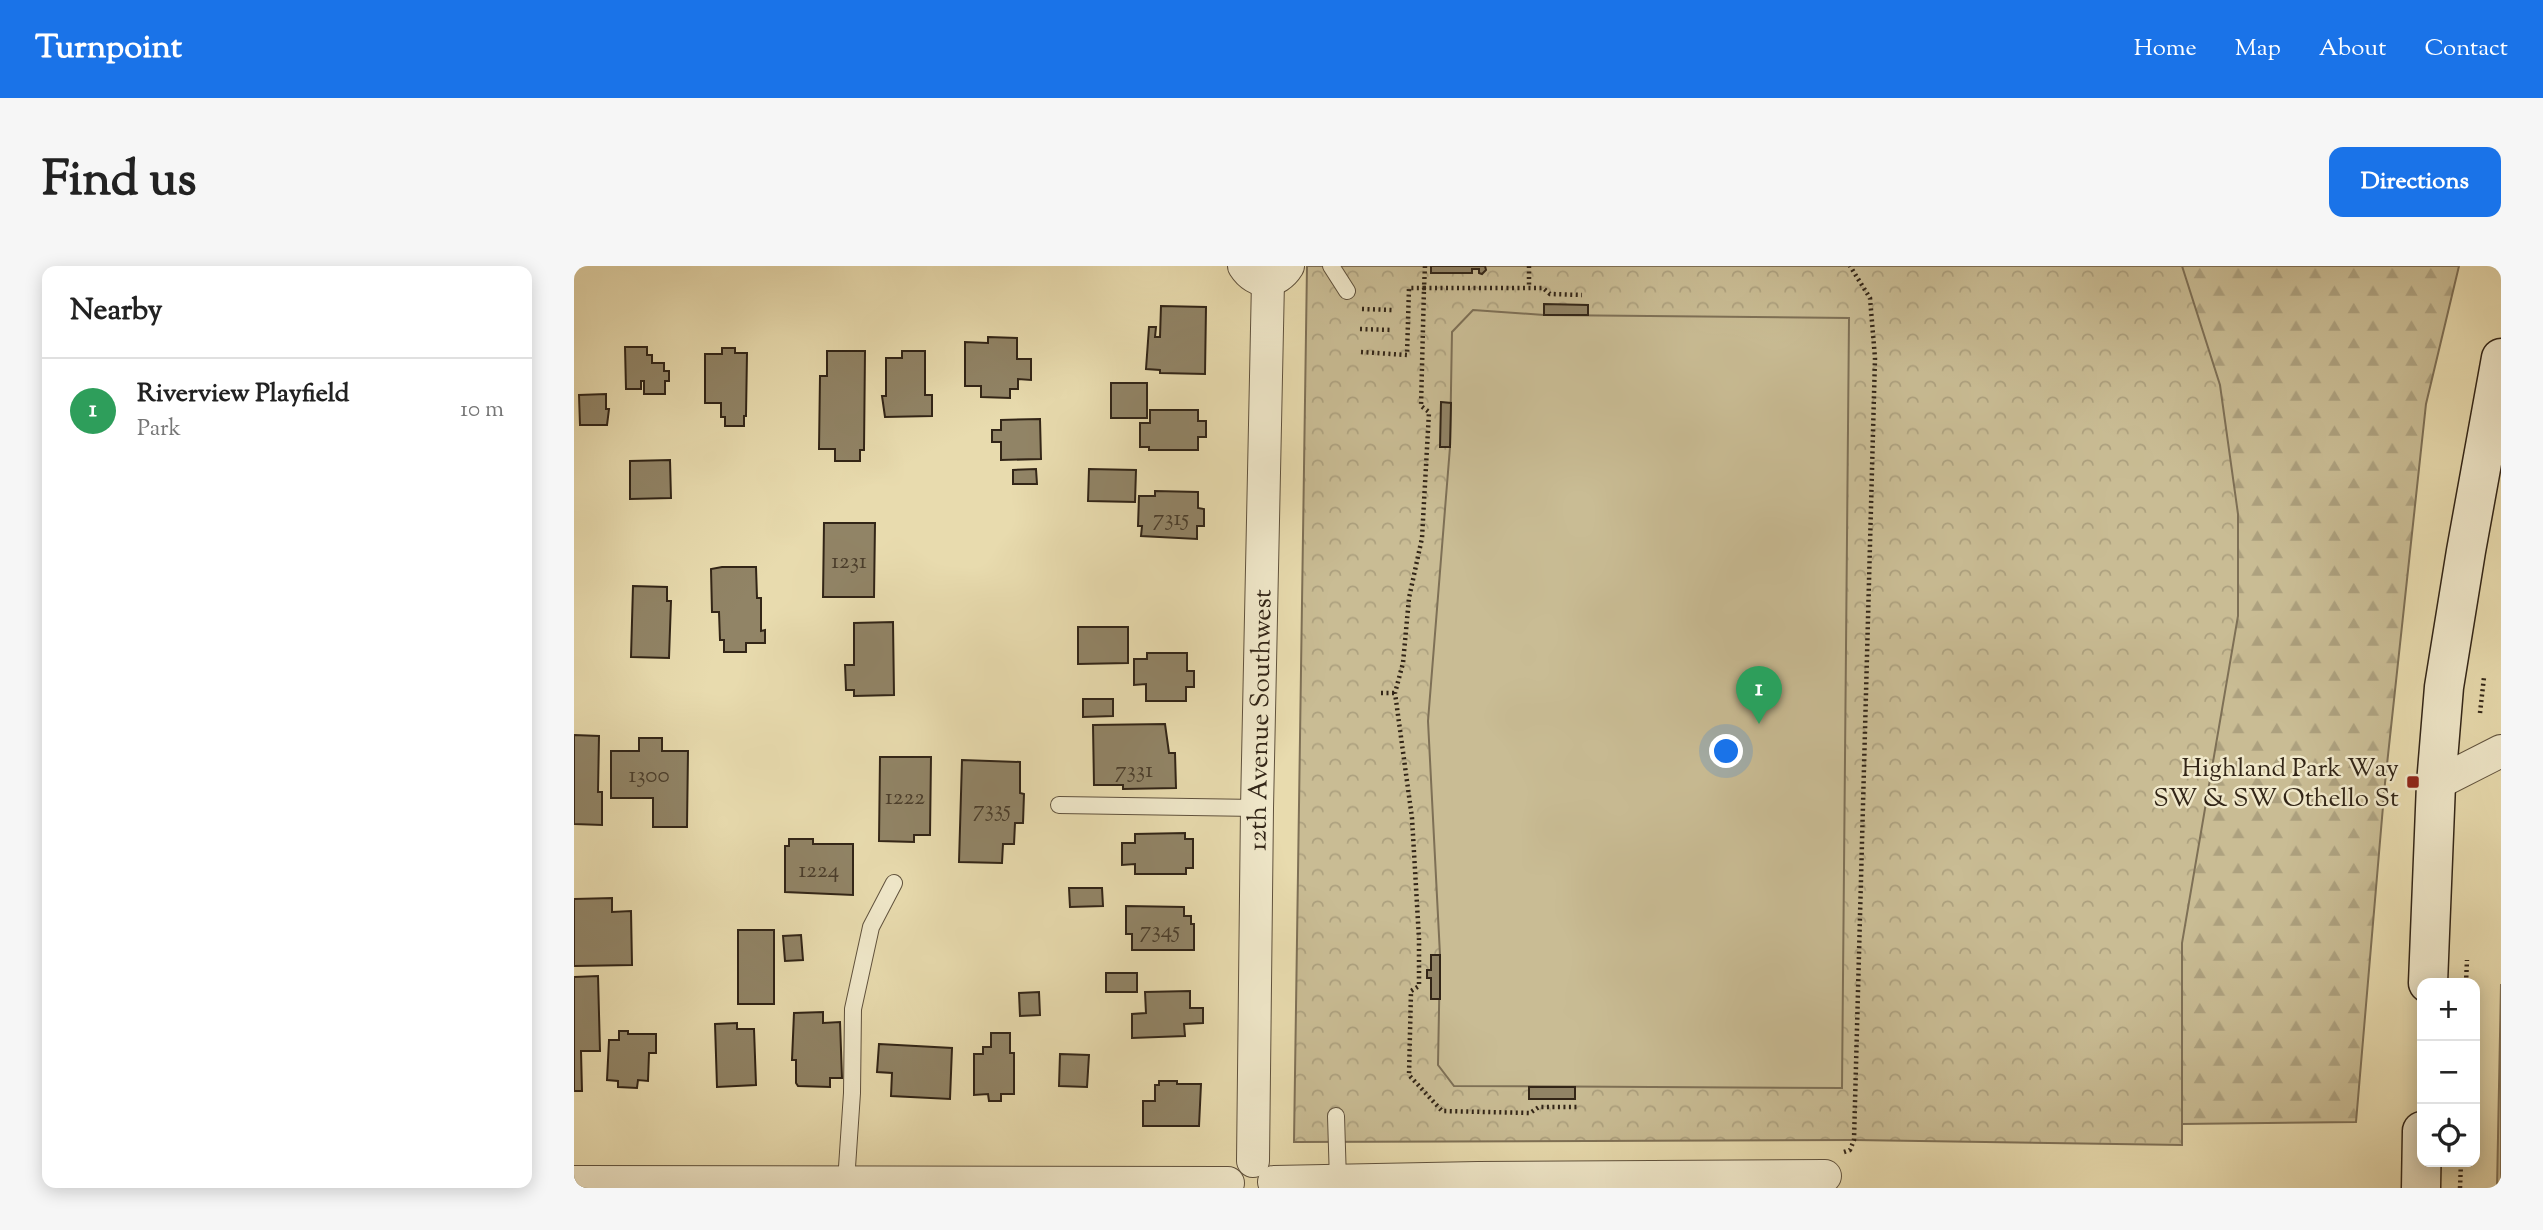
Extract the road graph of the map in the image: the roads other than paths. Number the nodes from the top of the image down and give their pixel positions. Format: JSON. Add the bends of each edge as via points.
{"nodes":[{"id":1,"x":1331,"y":266,"type":"edge"},
{"id":2,"x":1267,"y":271,"type":"edge"},
{"id":3,"x":1347,"y":291,"type":"dead end"},
{"id":4,"x":2501,"y":358,"type":"edge"},
{"id":5,"x":2501,"y":751,"type":"edge"},
{"id":6,"x":2436,"y":784,"type":"junction"},
{"id":7,"x":1059,"y":805,"type":"dead end"},
{"id":8,"x":1257,"y":808,"type":"junction"},
{"id":9,"x":894,"y":883,"type":"dead end"},
{"id":10,"x":2428,"y":978,"type":"edge"},
{"id":11,"x":1336,"y":1116,"type":"dead end"},
{"id":12,"x":2421,"y":1167,"type":"edge"},
{"id":13,"x":1825,"y":1176,"type":"road end"},
{"id":14,"x":1267,"y":1177,"type":"edge"},
{"id":15,"x":1338,"y":1181,"type":"junction"},
{"id":16,"x":574,"y":1182,"type":"edge"},
{"id":17,"x":1693,"y":1182,"type":"edge"},
{"id":18,"x":1477,"y":1183,"type":"edge"},
{"id":19,"x":652,"y":1185,"type":"edge"},
{"id":20,"x":846,"y":1185,"type":"edge"},
{"id":21,"x":1047,"y":1186,"type":"edge"},
{"id":22,"x":1228,"y":1186,"type":"edge"},
{"id":23,"x":2421,"y":1188,"type":"edge"}],
"edges":[{"from":1,"to":3,"type":"lane"},
{"from":2,"to":8,"type":"street","name":"12th Avenue Southwest"},
{"from":4,"to":6,"type":"main road","via":[[2444,687]]},
{"from":5,"to":6,"type":"street"},
{"from":6,"to":10,"type":"main road"},
{"from":7,"to":8,"type":"lane"},
{"from":8,"to":14,"type":"street","name":"12th Avenue Southwest"},
{"from":9,"to":20,"type":"lane","via":[[871,927],[853,1009]]},
{"from":11,"to":15,"type":"lane"},
{"from":12,"to":23,"type":"main road"},
{"from":13,"to":17,"type":"street"},
{"from":14,"to":15,"type":"street"},
{"from":14,"to":22,"type":"street","via":[[1242,1162],[1235,1167]]},
{"from":15,"to":18,"type":"street"},
{"from":16,"to":19,"type":"street"},
{"from":17,"to":18,"type":"street"},
{"from":19,"to":20,"type":"street"},
{"from":20,"to":21,"type":"street"},
{"from":21,"to":22,"type":"street"}]}
